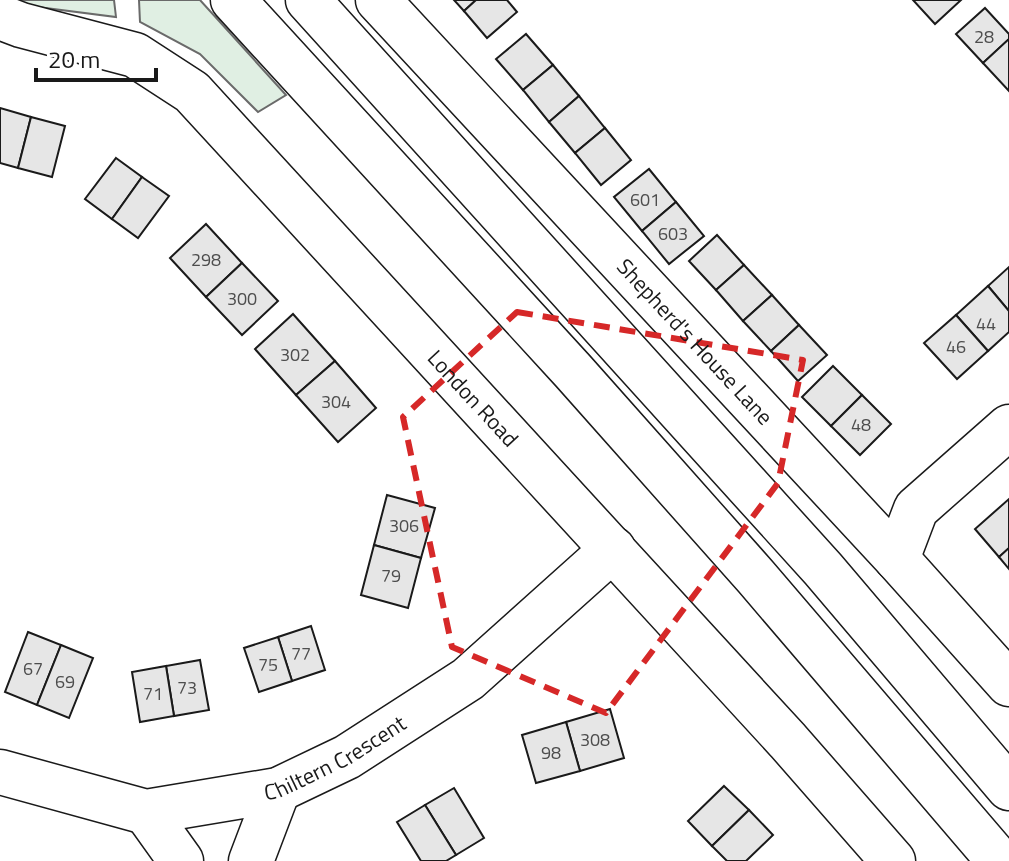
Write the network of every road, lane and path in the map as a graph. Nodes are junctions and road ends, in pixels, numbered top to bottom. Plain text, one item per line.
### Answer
1 (233, 0) edge
2 (308, 0) edge
3 (378, 0) edge
4 (0, 17) edge
5 (1009, 427) edge
6 (613, 549) junction
7 (897, 559) junction
8 (1009, 684) edge
9 (0, 772) edge
10 (1009, 788) edge
11 (278, 790) junction
12 (146, 812) junction
13 (181, 861) edge
14 (251, 861) edge
15 (893, 861) edge
16 (999, 861) edge

1 - 16 street
2 - 10 street
3 - 7 street, Shepherd's House Lane
4 - 6 street, London Road
5 - 7 street
6 - 11 street, Chiltern Crescent
6 - 15 street, London Road
7 - 8 street, Shepherd's House Lane
9 - 12 street, Chiltern Crescent
11 - 12 street, Chiltern Crescent
11 - 14 street
12 - 13 street

